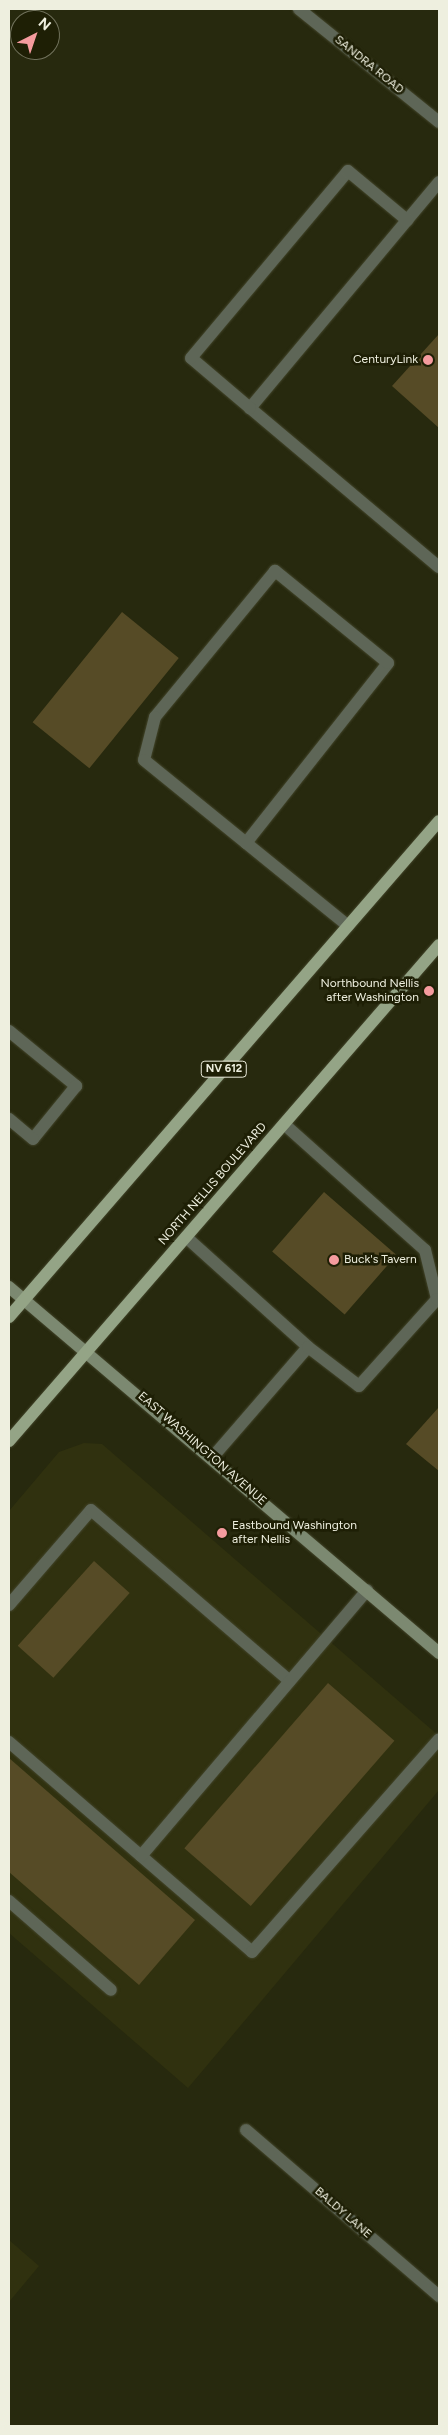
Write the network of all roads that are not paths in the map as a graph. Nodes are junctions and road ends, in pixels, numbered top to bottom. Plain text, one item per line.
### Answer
1 (299, 9) edge
2 (439, 122) edge
3 (439, 182) edge
4 (407, 220) junction
5 (250, 408) junction
6 (439, 567) edge
7 (439, 822) edge
8 (246, 843) junction
9 (348, 926) junction
10 (439, 945) edge
11 (9, 1031) edge
12 (9, 1119) edge
13 (284, 1124) junction
14 (186, 1237) junction
15 (9, 1287) edge
16 (24, 1299) junction
17 (438, 1300) edge
18 (9, 1317) edge
19 (308, 1347) junction
20 (87, 1351) junction
21 (9, 1441) edge
22 (212, 1458) junction
23 (367, 1590) junction
24 (9, 1605) edge
25 (439, 1652) edge
26 (290, 1682) junction
27 (439, 1739) edge
28 (9, 1742) edge
29 (141, 1856) junction
30 (9, 1901) edge
31 (111, 1990) dead end
32 (246, 2130) dead end
33 (439, 2296) edge

1 - 2 street, SANDRA ROAD
3 - 4 street
4 - 5 street
4 - 5 street
5 - 6 street
7 - 9 main road, NV 612
8 - 8 street
8 - 9 street
9 - 16 main road, NV 612
10 - 13 main road, NORTH NELLIS BOULEVARD
11 - 12 street
13 - 14 main road, NORTH NELLIS BOULEVARD
13 - 17 street
14 - 19 street
14 - 20 main road, NORTH NELLIS BOULEVARD
15 - 16 main road, EAST WASHINGTON AVENUE
16 - 18 main road, NV 612
16 - 20 main road, EAST WASHINGTON AVENUE
17 - 19 street
19 - 22 street
20 - 21 main road, NORTH NELLIS BOULEVARD
20 - 22 main road, EAST WASHINGTON AVENUE
22 - 23 main road, EAST WASHINGTON AVENUE
23 - 25 main road, EAST WASHINGTON AVENUE
23 - 26 street
24 - 26 street
26 - 29 street
27 - 29 street
28 - 29 street
30 - 31 street
32 - 33 street, BALDY LANE

